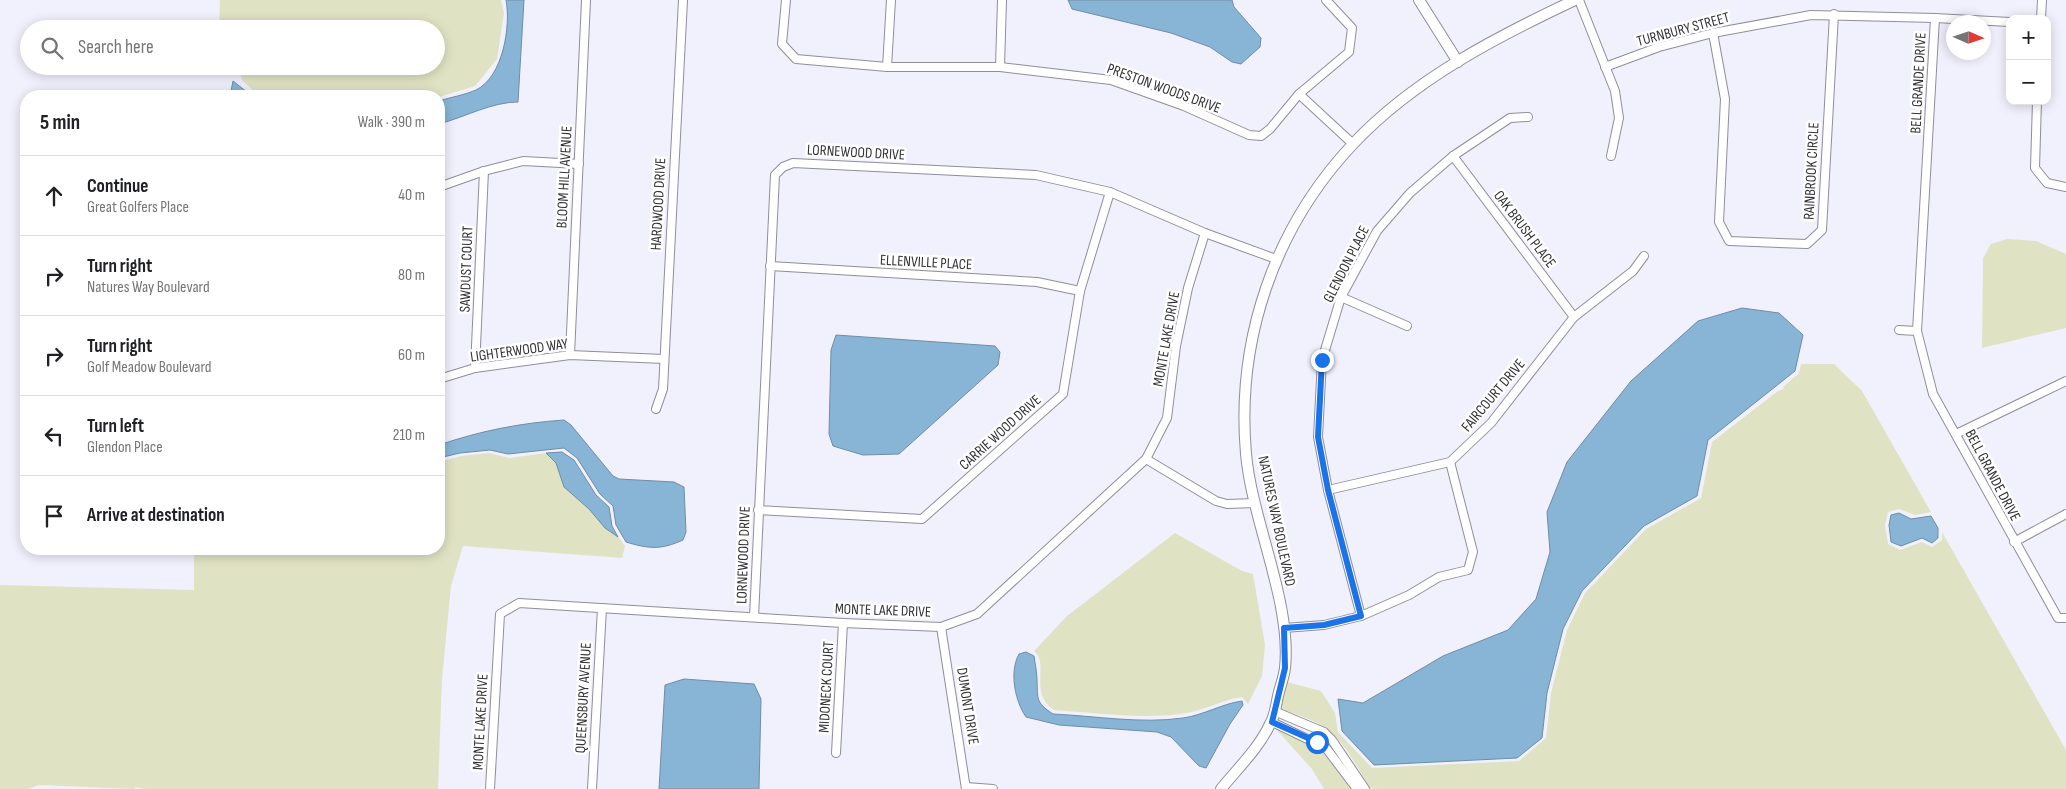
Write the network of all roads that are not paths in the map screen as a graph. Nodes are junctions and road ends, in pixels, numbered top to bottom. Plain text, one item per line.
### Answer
1 (586, 0) edge
2 (683, 0) edge
3 (786, 0) edge
4 (891, 0) edge
5 (1002, 0) edge
6 (1326, 0) edge
7 (1419, 0) edge
8 (1575, 0) edge
9 (1579, 0) edge
10 (2042, 0) edge
11 (1834, 14) junction
12 (2041, 15) edge
13 (1935, 18) junction
14 (2006, 22) edge
15 (1713, 33) junction
16 (1458, 62) junction
17 (887, 67) junction
18 (1000, 67) junction
19 (1605, 67) junction
20 (1300, 94) junction
21 (2037, 105) edge
22 (1528, 117) dead end
23 (1353, 144) junction
24 (1453, 156) junction
25 (1611, 156) dead end
26 (579, 164) junction
27 (484, 171) junction
28 (445, 184) edge
29 (2066, 188) edge
30 (1110, 192) junction
31 (1205, 233) junction
32 (1644, 256) dead end
33 (1276, 259) junction
34 (770, 266) junction
35 (1080, 291) junction
36 (1341, 297) junction
37 (1574, 317) junction
38 (1407, 326) dead end
39 (1899, 330) dead end
40 (1917, 331) junction
41 (570, 354) junction
42 (664, 359) junction
43 (476, 368) junction
44 (445, 377) edge
45 (2066, 381) edge
46 (656, 409) dead end
47 (1956, 434) junction
48 (1146, 459) junction
49 (1450, 462) junction
50 (1328, 490) junction
51 (1255, 503) junction
52 (758, 510) junction
53 (2066, 514) edge
54 (2014, 542) junction
55 (602, 608) junction
56 (1361, 616) junction
57 (754, 617) junction
58 (2066, 618) edge
59 (842, 623) junction
60 (942, 626) junction
61 (1284, 628) junction
62 (1274, 711) junction
63 (1302, 721) junction
64 (1272, 722) junction
65 (1298, 734) junction
66 (836, 754) dead end
67 (966, 788) edge
68 (490, 789) edge
69 (592, 789) edge
70 (993, 789) edge
71 (1220, 789) edge
72 (1357, 789) edge
73 (1366, 789) edge

1 - 26 street, BLOOM HILL AVENUE
2 - 42 street, HARDWOOD DRIVE
3 - 17 street, PRESTON WOODS DRIVE
4 - 17 street
5 - 18 street
6 - 20 street, PRESTON WOODS DRIVE
7 - 16 street
8 - 16 street, NATURES WAY BOULEVARD
9 - 19 street
10 - 12 street
11 - 13 street, TURNBURY STREET
11 - 15 street, TURNBURY STREET
11 - 15 street, RAINBROOK CIRCLE
13 - 14 street, TURNBURY STREET
13 - 40 street, BELL GRANDE DRIVE
15 - 19 street, TURNBURY STREET
16 - 23 street, NATURES WAY BOULEVARD
17 - 18 street, PRESTON WOODS DRIVE
18 - 20 street, PRESTON WOODS DRIVE
19 - 25 street
20 - 23 street
21 - 29 street
22 - 24 street, GLENDON PLACE
23 - 33 street, NATURES WAY BOULEVARD
24 - 36 street, GLENDON PLACE
24 - 37 street, OAK BRUSH PLACE
26 - 27 street
26 - 41 street, BLOOM HILL AVENUE
27 - 28 street
27 - 43 street, SAWDUST COURT
30 - 31 street, LORNEWOOD DRIVE
30 - 34 street, LORNEWOOD DRIVE
30 - 35 street, CARRIE WOOD DRIVE
31 - 33 street, LORNEWOOD DRIVE
31 - 48 street, MONTE LAKE DRIVE
32 - 37 street, FAIRCOURT DRIVE
33 - 51 street, NATURES WAY BOULEVARD
34 - 35 street, ELLENVILLE PLACE
34 - 52 street, LORNEWOOD DRIVE
35 - 52 street, CARRIE WOOD DRIVE
36 - 38 street
36 - 50 street, GLENDON PLACE
37 - 49 street, FAIRCOURT DRIVE
39 - 40 street
40 - 47 street, BELL GRANDE DRIVE
41 - 42 street, LIGHTERWOOD WAY
41 - 43 street, LIGHTERWOOD WAY
42 - 46 street, HARDWOOD DRIVE
43 - 44 street, LIGHTERWOOD WAY
45 - 47 street
47 - 54 street, BELL GRANDE DRIVE
48 - 51 street
48 - 60 street, MONTE LAKE DRIVE
49 - 50 street
49 - 56 street
50 - 56 street, GLENDON PLACE
51 - 61 street, NATURES WAY BOULEVARD
52 - 57 street, LORNEWOOD DRIVE
53 - 54 street
54 - 58 street, BELL GRANDE DRIVE
55 - 57 street, MONTE LAKE DRIVE
55 - 68 street, MONTE LAKE DRIVE
55 - 69 street, QUEENSBURY AVENUE
56 - 61 street
57 - 59 street, MONTE LAKE DRIVE
59 - 60 street, MONTE LAKE DRIVE
59 - 66 street, MIDONECK COURT
60 - 67 street, DUMONT DRIVE
61 - 62 street, NATURES WAY BOULEVARD
62 - 63 street
62 - 64 street, NATURES WAY BOULEVARD
63 - 65 street
63 - 73 street
64 - 65 street
64 - 71 street, NATURES WAY BOULEVARD
65 - 72 street
67 - 70 street

